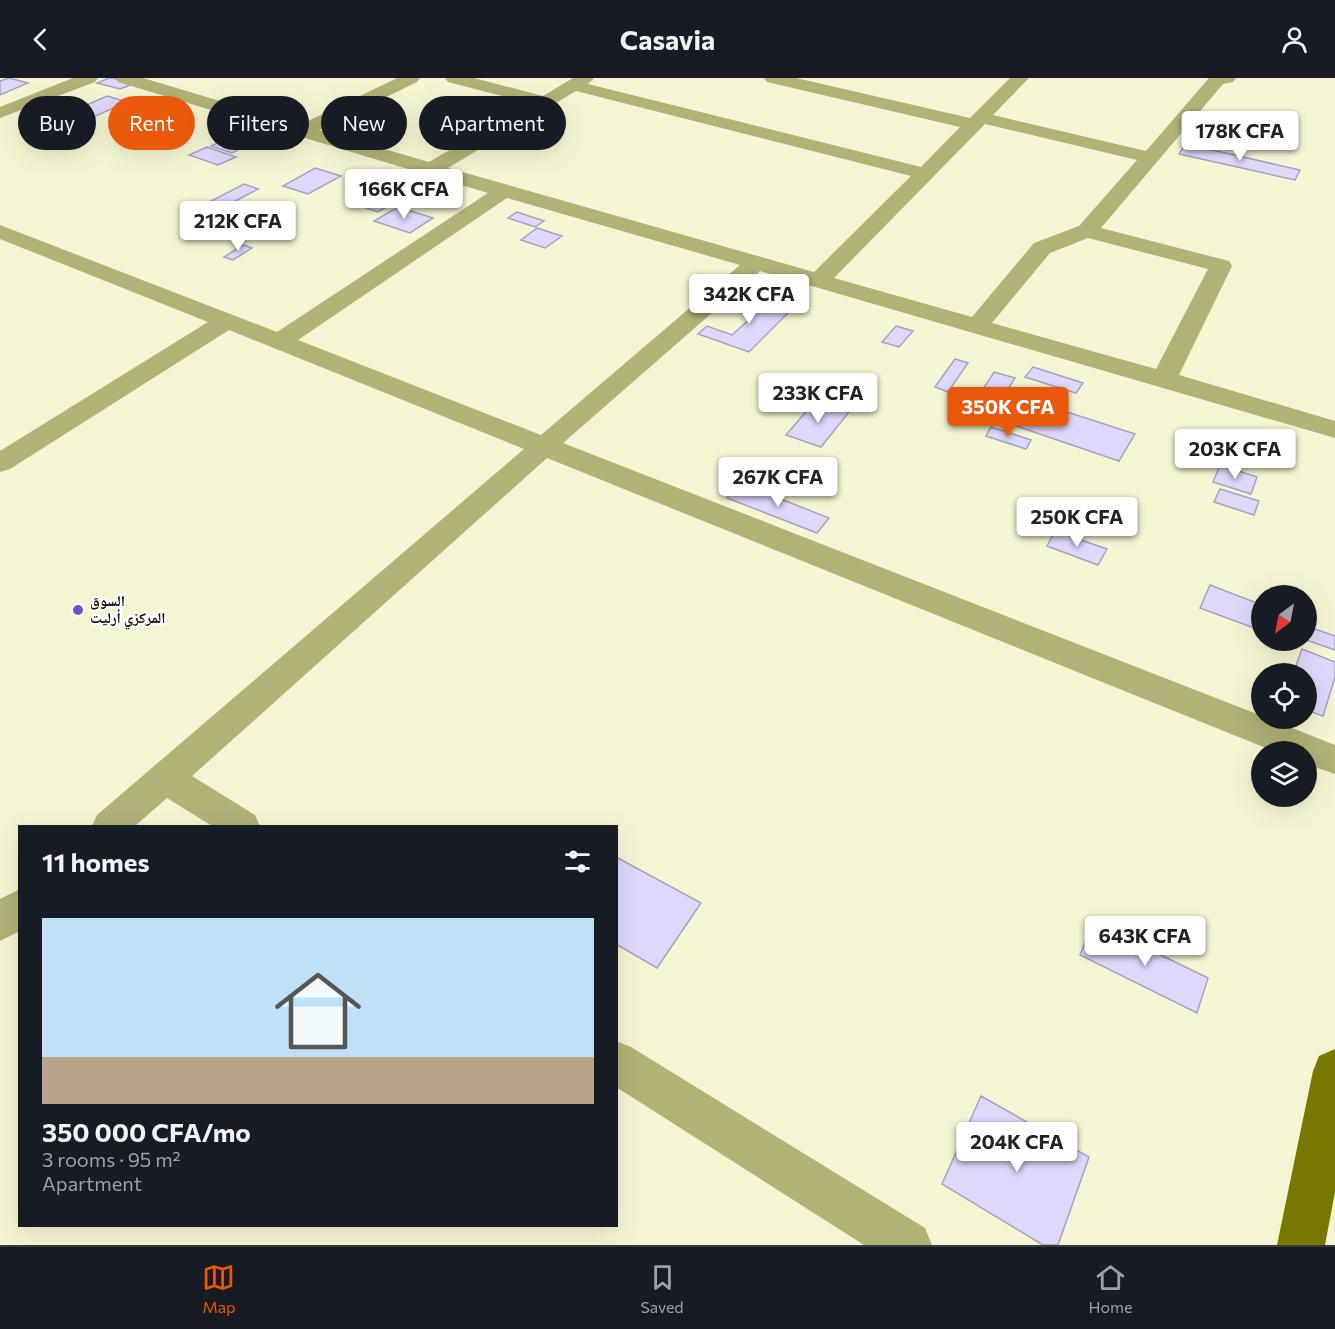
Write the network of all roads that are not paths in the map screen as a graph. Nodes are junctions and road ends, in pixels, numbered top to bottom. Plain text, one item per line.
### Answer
1 (89, 78) edge
2 (124, 78) edge
3 (407, 78) edge
4 (454, 78) edge
5 (773, 78) edge
6 (1020, 78) edge
7 (1227, 78) edge
8 (579, 82) edge
9 (523, 96) edge
10 (556, 96) edge
11 (207, 102) edge
12 (0, 113) edge
13 (978, 121) junction
14 (309, 127) edge
15 (309, 132) edge
16 (464, 150) edge
17 (1152, 158) junction
18 (432, 169) junction
19 (926, 174) junction
20 (504, 191) junction
21 (0, 231) edge
22 (1088, 231) junction
23 (756, 263) junction
24 (818, 281) junction
25 (227, 321) junction
26 (977, 326) junction
27 (280, 342) junction
28 (1164, 378) junction
29 (1335, 430) edge
30 (544, 446) junction
31 (0, 463) edge
32 (1335, 760) edge
33 (165, 778) junction
34 (111, 825) edge
35 (240, 825) edge
36 (18, 908) edge
37 (0, 923) edge
38 (618, 1063) edge
39 (1335, 1071) edge
40 (908, 1245) edge
41 (1301, 1245) edge

1 - 12 street
2 - 11 street
3 - 14 street
4 - 9 street
5 - 13 street
6 - 13 street
7 - 17 street
8 - 10 street
8 - 19 street
13 - 17 street
13 - 19 street
15 - 18 street
16 - 18 street
17 - 22 street
18 - 20 street
19 - 24 street
20 - 23 street
20 - 27 street
21 - 25 street
22 - 26 street
22 - 28 street
23 - 24 street
23 - 30 street
24 - 26 street
25 - 27 street
25 - 31 street
26 - 28 street
27 - 30 street
28 - 29 street
30 - 32 street
30 - 33 street
33 - 34 street
33 - 35 street
36 - 37 street
38 - 40 street
39 - 41 main road

